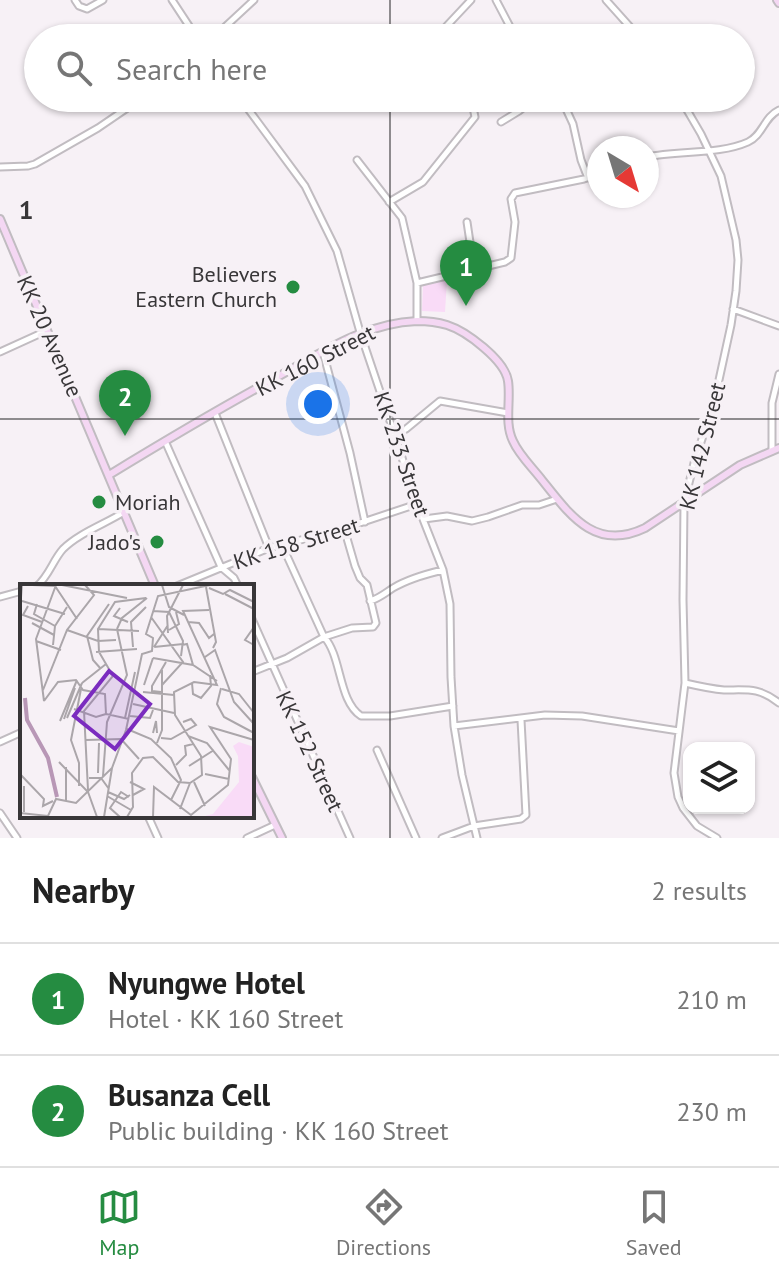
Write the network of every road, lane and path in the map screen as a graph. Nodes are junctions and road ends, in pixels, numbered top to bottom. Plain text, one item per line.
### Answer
1 (75, 0) edge
2 (103, 0) edge
3 (172, 0) edge
4 (254, 0) edge
5 (471, 0) edge
6 (496, 0) edge
7 (606, 0) edge
8 (188, 24) edge
9 (228, 24) edge
10 (448, 24) edge
11 (509, 24) edge
12 (627, 24) edge
13 (779, 110) edge
14 (121, 112) edge
15 (250, 112) edge
16 (474, 112) edge
17 (517, 112) edge
18 (567, 112) edge
19 (688, 112) edge
20 (501, 122) dead end
21 (710, 150) junction
22 (659, 156) edge
23 (357, 160) dead end
24 (0, 167) edge
25 (587, 175) edge
26 (587, 178) edge
27 (389, 202) junction
28 (0, 219) edge
29 (467, 222) dead end
30 (474, 269) junction
31 (417, 283) junction
32 (733, 309) junction
33 (417, 321) junction
34 (779, 326) edge
35 (46, 331) junction
36 (360, 332) junction
37 (0, 352) edge
38 (323, 352) junction
39 (779, 374) edge
40 (215, 413) junction
41 (508, 413) junction
42 (395, 436) junction
43 (165, 441) junction
44 (775, 449) edge
45 (109, 475) junction
46 (557, 499) junction
47 (684, 503) junction
48 (417, 504) junction
49 (124, 512) junction
50 (424, 519) junction
51 (365, 522) junction
52 (344, 528) junction
53 (282, 545) junction
54 (269, 548) junction
55 (221, 567) junction
56 (443, 570) junction
57 (40, 584) edge
58 (154, 584) edge
59 (183, 584) edge
60 (237, 584) edge
61 (20, 592) edge
62 (0, 597) edge
63 (370, 601) junction
64 (254, 624) edge
65 (324, 637) junction
66 (272, 665) junction
67 (254, 671) edge
68 (685, 683) junction
69 (779, 703) edge
70 (453, 706) junction
71 (521, 719) junction
72 (454, 726) junction
73 (679, 731) junction
74 (20, 733) edge
75 (0, 742) edge
76 (377, 750) dead end
77 (254, 781) edge
78 (0, 813) edge
79 (149, 818) edge
80 (275, 825) junction
81 (474, 826) junction
82 (17, 838) edge
83 (158, 838) edge
84 (247, 838) edge
85 (282, 838) edge
86 (350, 838) edge
87 (416, 838) edge
88 (442, 838) edge
89 (477, 838) edge
90 (717, 838) edge

1 - 2 street
3 - 8 street
4 - 9 street
5 - 10 street
6 - 11 street
7 - 12 street
13 - 21 street
14 - 24 street
15 - 36 street, KK 233 Street
16 - 27 street
17 - 20 street
18 - 25 street
19 - 21 street, KK 142 Street
21 - 22 street
21 - 32 street, KK 142 Street
23 - 27 street
26 - 30 street
27 - 31 street
28 - 35 main road, KK 20 Avenue
29 - 30 street
30 - 31 street
31 - 33 street
32 - 34 street
32 - 47 street, KK 142 Street
33 - 36 main road, KK 160 Street
33 - 41 main road, KK 160 Street
35 - 37 street
35 - 45 main road, KK 20 Avenue
36 - 38 main road, KK 160 Street
36 - 42 street, KK 233 Street
38 - 40 main road, KK 160 Street
38 - 51 street
39 - 44 street
40 - 43 main road, KK 160 Street
40 - 54 street
41 - 42 street
41 - 46 main road, KK 160 Street
42 - 48 street, KK 233 Street
43 - 45 main road, KK 160 Street
43 - 55 street
44 - 47 main road, KK 160 Street
45 - 49 main road, KK 20 Avenue
46 - 47 main road, KK 160 Street
46 - 50 street
47 - 68 street, KK 142 Street
48 - 50 street, KK 233 Street
48 - 51 street, KK 158 Street
49 - 57 street
49 - 58 main road, KK 20 Avenue
50 - 56 street, KK 233 Street
51 - 52 street, KK 158 Street
52 - 53 street, KK 158 Street
52 - 63 street
53 - 54 street, KK 158 Street
53 - 65 street
54 - 55 street, KK 158 Street
55 - 59 street, KK 158 Street
55 - 60 street
56 - 63 street
56 - 70 street, KK 233 Street
61 - 62 street
63 - 65 street
64 - 66 street, KK 152 Street
65 - 66 street
65 - 70 street
66 - 67 street
66 - 86 street, KK 152 Street
68 - 69 street
68 - 73 street, KK 142 Street
70 - 72 street, KK 233 Street
71 - 72 street
71 - 73 street
71 - 81 street
72 - 81 street, KK 233 Street
73 - 90 street, KK 142 Street
74 - 75 street
76 - 87 street
77 - 80 main road
78 - 82 street
79 - 83 street
80 - 84 street
80 - 85 main road
81 - 88 street
81 - 89 street, KK 233 Street

